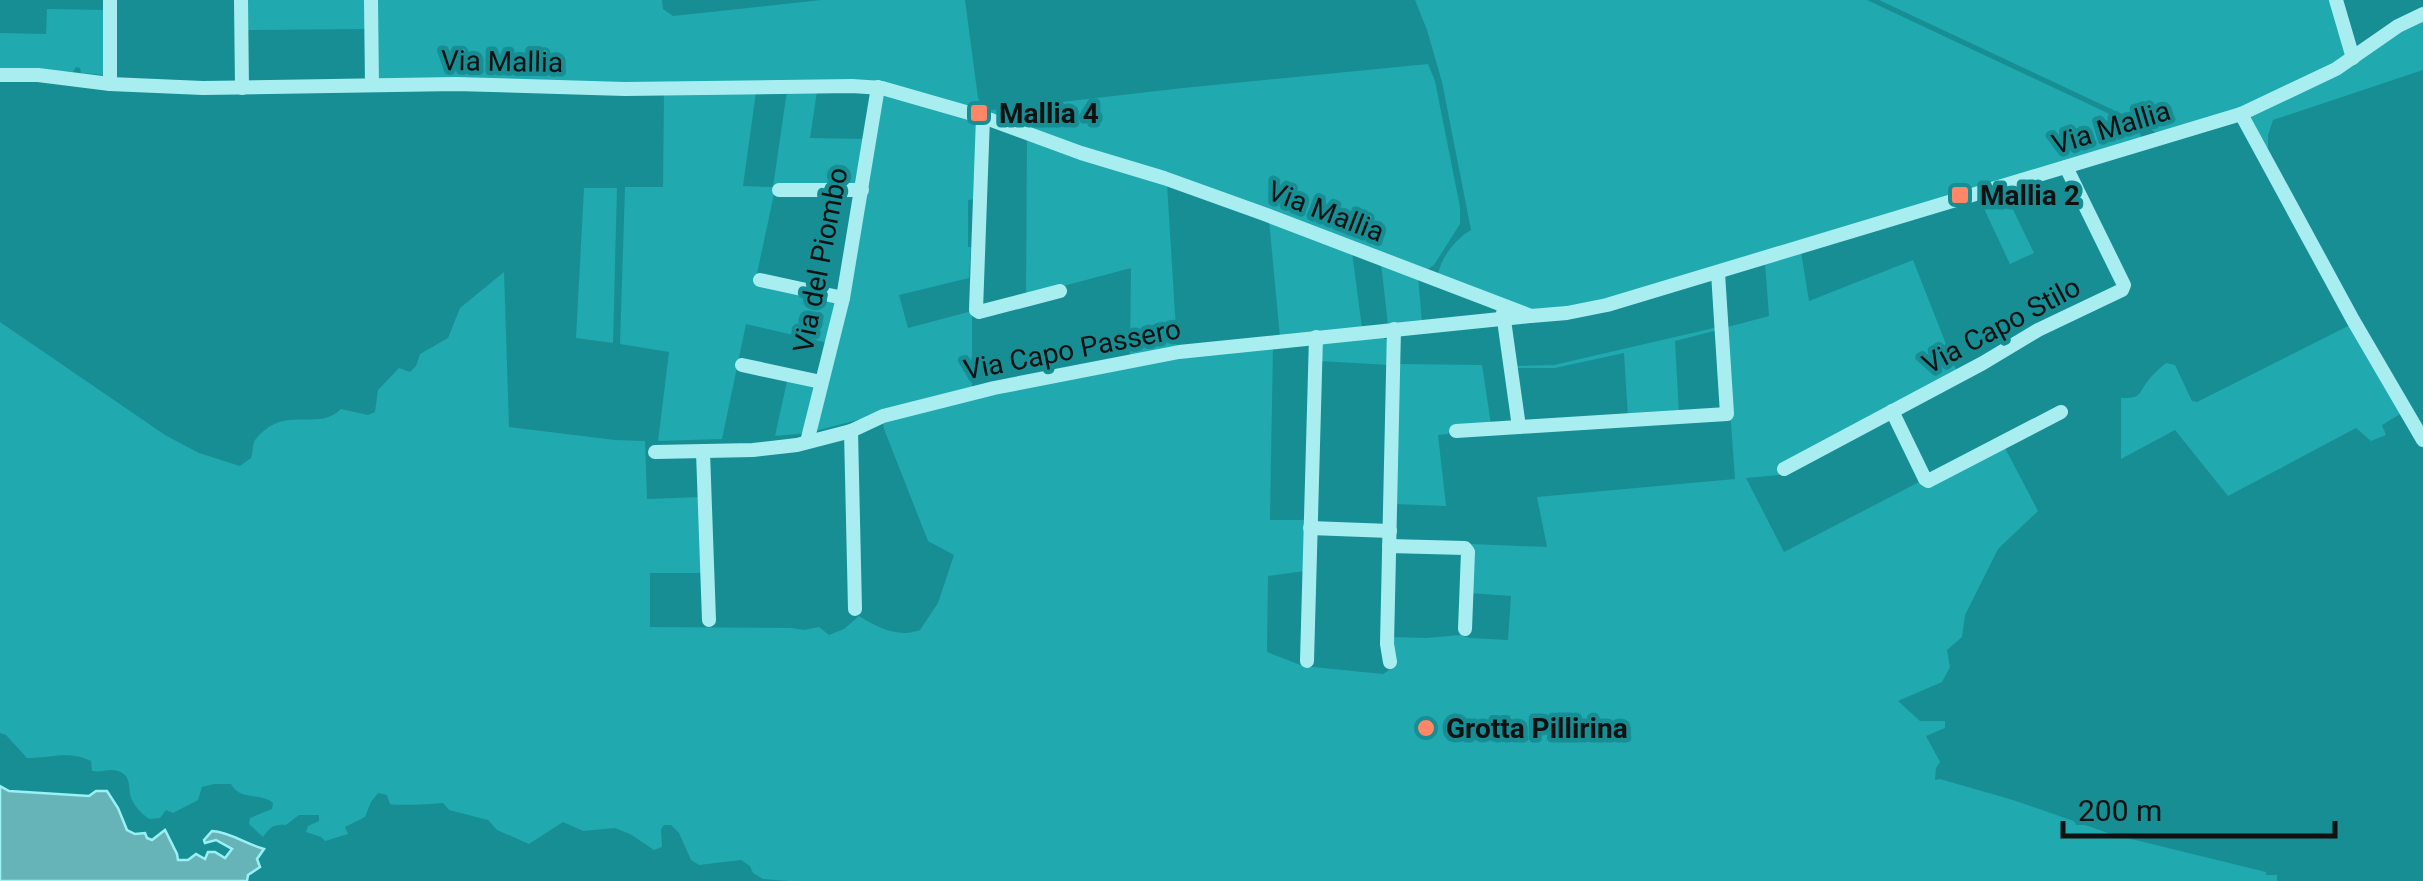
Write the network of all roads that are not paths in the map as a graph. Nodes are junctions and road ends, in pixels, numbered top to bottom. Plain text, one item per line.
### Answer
1 (110, 0) edge
2 (241, 0) edge
3 (371, 0) edge
4 (2336, 0) edge
5 (2423, 14) edge
6 (2352, 58) junction
7 (0, 75) edge
8 (110, 84) junction
9 (372, 85) junction
10 (878, 87) junction
11 (242, 88) junction
12 (2241, 114) junction
13 (983, 117) junction
14 (2066, 167) junction
15 (779, 190) dead end
16 (862, 190) junction
17 (1718, 273) junction
18 (760, 280) dead end
19 (1060, 291) dead end
20 (843, 298) junction
21 (1503, 313) junction
22 (1394, 329) junction
23 (1316, 337) junction
24 (742, 365) dead end
25 (821, 382) junction
26 (1892, 412) junction
27 (2061, 412) dead end
28 (1519, 427) junction
29 (852, 431) junction
30 (1456, 431) dead end
31 (2423, 440) edge
32 (807, 442) junction
33 (655, 452) dead end
34 (703, 452) junction
35 (1784, 470) dead end
36 (1310, 528) junction
37 (1390, 538) junction
38 (855, 609) dead end
39 (708, 620) dead end
40 (1465, 629) dead end
41 (1306, 661) dead end
42 (1390, 662) dead end

1 - 8 street
2 - 11 street
3 - 9 street
4 - 6 street
5 - 6 street, Via Mallia
6 - 12 street, Via Mallia
7 - 8 street, Via Mallia
8 - 11 street, Via Mallia
9 - 10 street, Via Mallia
9 - 11 street, Via Mallia
10 - 13 street, Via Mallia
10 - 16 street, Via del Piombo
12 - 14 street, Via Mallia
12 - 31 street
13 - 19 street
13 - 21 street, Via Mallia
14 - 17 street, Via Mallia
14 - 26 street, Via Capo Stilo
15 - 16 street
16 - 20 street, Via del Piombo
17 - 21 street, Via Mallia
17 - 28 street
18 - 20 street
20 - 25 street, Via del Piombo
21 - 22 street, Via Capo Passero
21 - 28 street
22 - 23 street, Via Capo Passero
22 - 37 street
23 - 29 street, Via Capo Passero
23 - 36 street
24 - 25 street
25 - 32 street, Via del Piombo
26 - 27 street
26 - 35 street, Via Capo Stilo
28 - 30 street
29 - 32 street, Via Capo Passero
29 - 38 street
32 - 34 street, Via Capo Passero
33 - 34 street, Via Capo Passero
34 - 39 street
36 - 37 street
36 - 41 street
37 - 40 street
37 - 42 street

